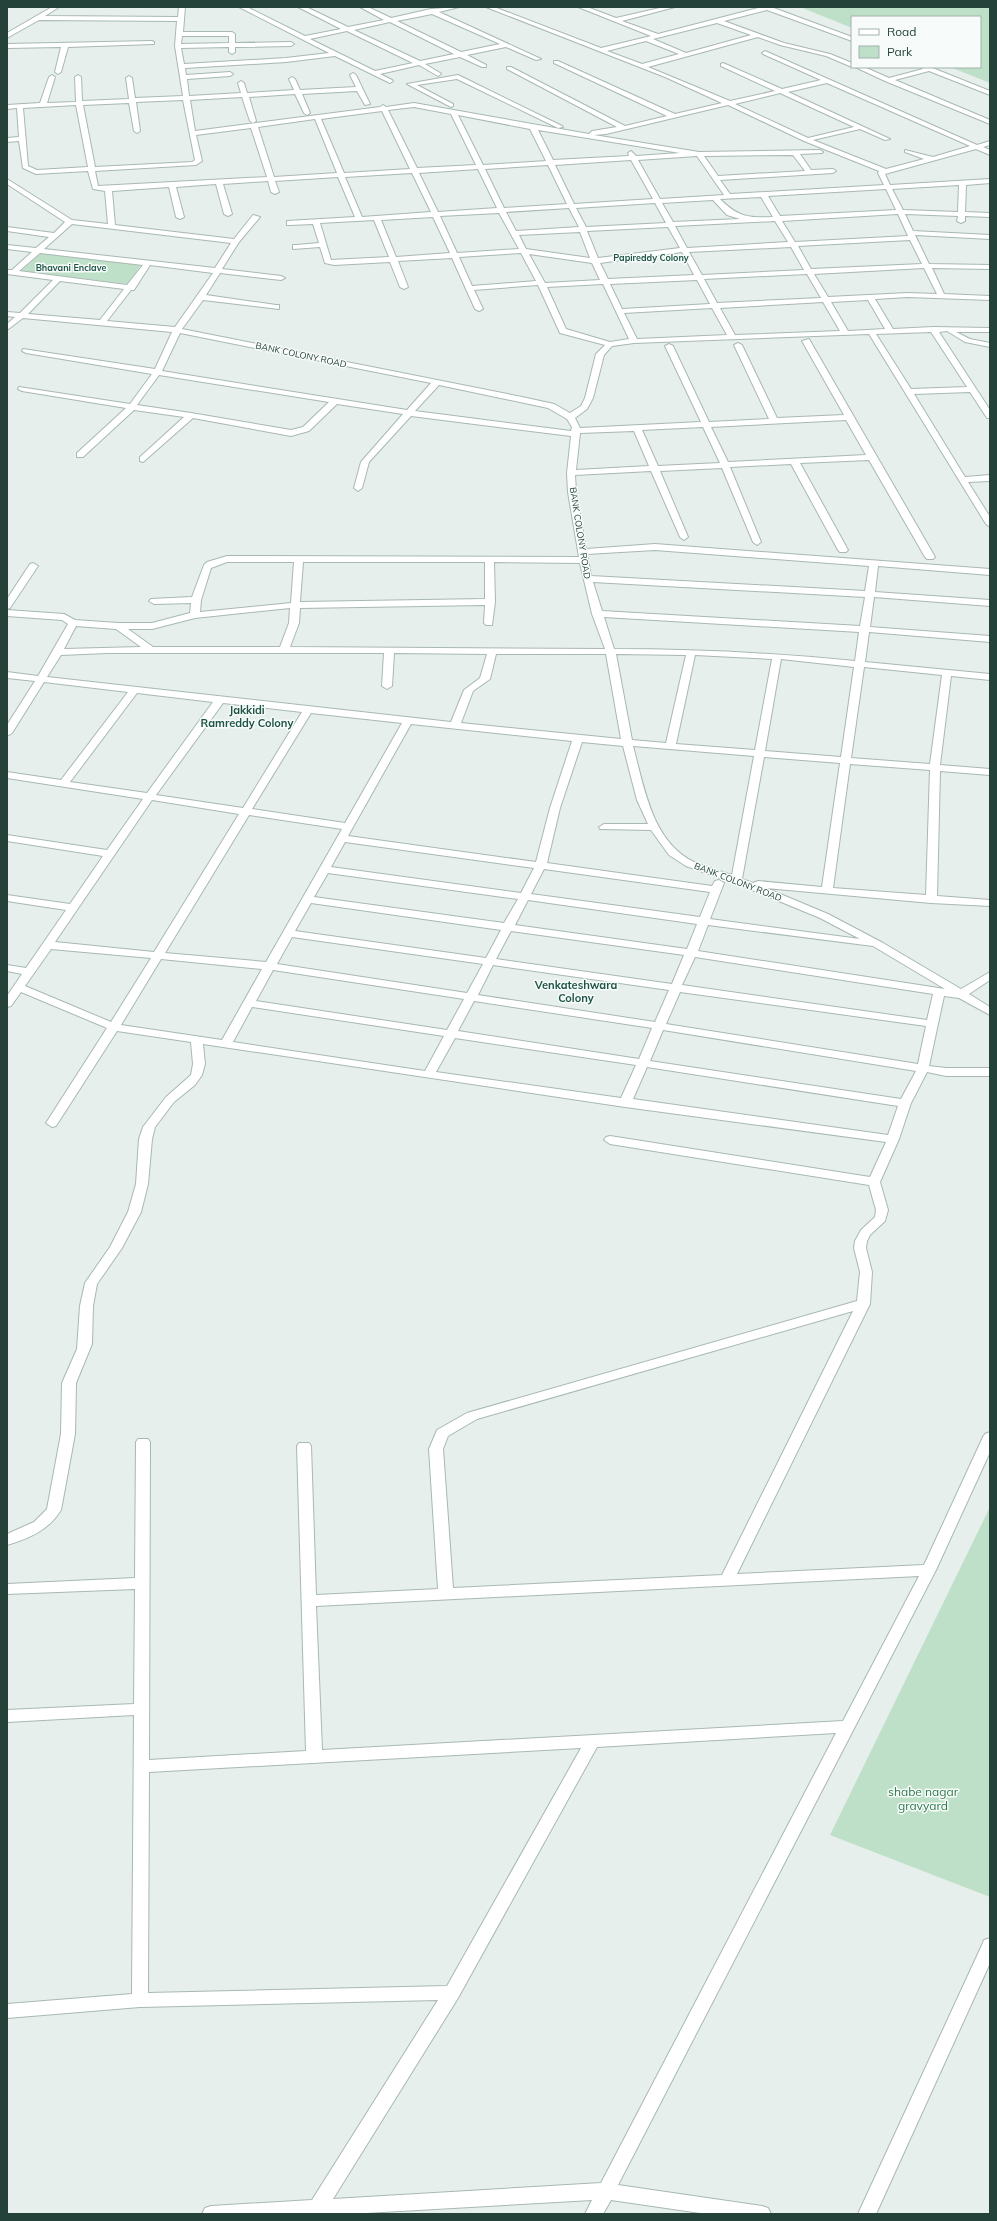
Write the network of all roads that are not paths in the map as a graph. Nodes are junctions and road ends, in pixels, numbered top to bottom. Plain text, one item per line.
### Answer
1 (56, 7) edge
2 (182, 7) edge
3 (242, 7) edge
4 (301, 7) edge
5 (363, 7) edge
6 (423, 7) edge
7 (456, 7) edge
8 (489, 7) edge
9 (581, 7) edge
10 (672, 7) edge
11 (767, 8) edge
12 (432, 11) junction
13 (40, 18) junction
14 (182, 18) junction
15 (390, 20) junction
16 (617, 20) junction
17 (718, 21) junction
18 (346, 29) junction
19 (179, 34) junction
20 (759, 35) junction
21 (7, 36) edge
22 (657, 36) junction
23 (304, 38) junction
24 (647, 39) junction
25 (851, 39) edge
26 (152, 43) dead end
27 (291, 44) dead end
28 (65, 45) junction
29 (505, 45) junction
30 (7, 46) edge
31 (178, 46) junction
32 (233, 46) junction
33 (602, 50) junction
34 (765, 53) dead end
35 (336, 54) junction
36 (462, 54) junction
37 (686, 55) junction
38 (232, 56) dead end
39 (538, 59) dead end
40 (556, 62) dead end
41 (421, 64) junction
42 (723, 65) dead end
43 (851, 65) edge
44 (181, 66) junction
45 (484, 66) dead end
46 (643, 66) junction
47 (509, 68) dead end
48 (860, 68) edge
49 (927, 68) edge
50 (58, 72) dead end
51 (374, 73) junction
52 (230, 74) dead end
53 (438, 74) dead end
54 (352, 75) dead end
55 (52, 77) dead end
56 (78, 77) dead end
57 (183, 77) junction
58 (130, 78) dead end
59 (292, 79) dead end
60 (887, 80) junction
61 (390, 81) dead end
62 (826, 81) junction
63 (241, 83) dead end
64 (360, 89) junction
65 (781, 91) junction
66 (298, 93) junction
67 (990, 93) edge
68 (245, 96) junction
69 (186, 99) junction
70 (133, 101) junction
71 (79, 103) junction
72 (729, 103) junction
73 (367, 104) dead end
74 (43, 105) junction
75 (20, 106) junction
76 (7, 107) edge
77 (384, 108) junction
78 (452, 108) junction
79 (307, 113) dead end
80 (317, 116) junction
81 (674, 116) junction
82 (990, 122) edge
83 (254, 123) junction
84 (533, 127) junction
85 (861, 127) junction
86 (624, 128) junction
87 (137, 131) dead end
88 (192, 133) junction
89 (23, 139) junction
90 (887, 139) dead end
91 (7, 140) edge
92 (806, 140) junction
93 (625, 143) junction
94 (990, 143) edge
95 (975, 147) junction
96 (907, 151) dead end
97 (795, 152) junction
98 (820, 152) dead end
99 (990, 153) edge
100 (699, 154) junction
101 (935, 158) junction
102 (635, 159) junction
103 (551, 163) junction
104 (482, 167) junction
105 (92, 169) junction
106 (414, 171) junction
107 (833, 171) dead end
108 (884, 171) junction
109 (809, 172) junction
110 (340, 174) junction
111 (270, 178) junction
112 (715, 178) junction
113 (7, 180) edge
114 (990, 181) edge
115 (219, 182) junction
116 (963, 182) junction
117 (172, 185) junction
118 (887, 187) junction
119 (108, 189) junction
120 (275, 192) dead end
121 (763, 194) junction
122 (728, 196) junction
123 (714, 197) junction
124 (657, 200) junction
125 (571, 204) junction
126 (500, 208) junction
127 (900, 212) junction
128 (435, 213) junction
129 (228, 214) dead end
130 (962, 214) junction
131 (990, 215) edge
132 (256, 217) dead end
133 (377, 218) junction
134 (359, 219) junction
135 (778, 219) junction
136 (750, 220) junction
137 (70, 222) junction
138 (316, 222) junction
139 (961, 222) dead end
140 (290, 223) dead end
141 (671, 224) junction
142 (112, 227) junction
143 (7, 229) edge
144 (583, 229) junction
145 (514, 233) junction
146 (174, 234) junction
147 (55, 235) junction
148 (912, 236) junction
149 (990, 237) edge
150 (236, 241) junction
151 (323, 245) junction
152 (794, 245) junction
153 (296, 246) dead end
154 (7, 247) edge
155 (39, 250) junction
156 (684, 250) junction
157 (524, 251) junction
158 (455, 257) junction
159 (393, 260) junction
160 (595, 261) junction
161 (149, 262) junction
162 (928, 266) junction
163 (990, 267) edge
164 (217, 270) junction
165 (809, 272) junction
166 (10, 273) edge
167 (699, 277) junction
168 (281, 278) dead end
169 (58, 279) junction
170 (606, 282) junction
171 (542, 284) junction
172 (131, 288) junction
173 (404, 288) dead end
174 (469, 288) junction
175 (941, 295) junction
176 (201, 297) junction
177 (870, 297) junction
178 (990, 298) edge
179 (825, 299) junction
180 (715, 306) junction
181 (276, 307) dead end
182 (479, 309) dead end
183 (621, 311) junction
184 (7, 314) edge
185 (22, 315) junction
186 (102, 323) junction
187 (7, 328) edge
188 (933, 329) junction
189 (950, 329) junction
190 (177, 330) junction
191 (990, 330) edge
192 (890, 331) junction
193 (871, 332) junction
194 (846, 334) junction
195 (732, 337) junction
196 (806, 340) dead end
197 (634, 341) junction
198 (610, 344) junction
199 (738, 345) dead end
200 (990, 345) edge
201 (669, 346) dead end
202 (26, 351) dead end
203 (158, 371) junction
204 (436, 382) junction
205 (22, 389) dead end
206 (972, 389) junction
207 (909, 392) junction
208 (336, 400) junction
209 (132, 407) junction
210 (410, 413) junction
211 (191, 415) junction
212 (990, 416) edge
213 (570, 417) junction
214 (848, 417) junction
215 (774, 420) junction
216 (706, 424) junction
217 (637, 428) junction
218 (576, 433) junction
219 (80, 455) dead end
220 (872, 457) junction
221 (143, 459) dead end
222 (794, 461) junction
223 (725, 466) junction
224 (654, 470) junction
225 (571, 473) junction
226 (990, 478) edge
227 (963, 480) junction
228 (358, 488) dead end
229 (990, 524) edge
230 (684, 537) dead end
231 (757, 542) dead end
232 (843, 550) dead end
233 (583, 556) junction
234 (930, 557) dead end
235 (299, 559) junction
236 (490, 559) junction
237 (874, 563) junction
238 (33, 566) dead end
239 (990, 572) edge
240 (587, 579) junction
241 (869, 594) junction
242 (196, 600) junction
243 (154, 601) dead end
244 (490, 602) junction
245 (990, 603) edge
246 (295, 605) junction
247 (7, 606) edge
248 (7, 613) edge
249 (597, 614) junction
250 (195, 615) junction
251 (73, 623) junction
252 (489, 623) dead end
253 (118, 626) junction
254 (864, 629) junction
255 (990, 639) edge
256 (151, 650) junction
257 (284, 650) junction
258 (389, 650) junction
259 (492, 651) junction
260 (58, 652) junction
261 (691, 652) junction
262 (611, 653) junction
263 (777, 656) junction
264 (859, 664) junction
265 (947, 673) junction
266 (7, 675) edge
267 (990, 677) edge
268 (41, 679) junction
269 (387, 686) dead end
270 (134, 690) junction
271 (220, 698) junction
272 (308, 710) junction
273 (408, 722) junction
274 (10, 724) edge
275 (455, 726) junction
276 (7, 733) edge
277 (578, 738) junction
278 (627, 743) junction
279 (670, 747) junction
280 (758, 754) junction
281 (845, 761) junction
282 (934, 768) junction
283 (990, 772) edge
284 (7, 775) edge
285 (64, 783) junction
286 (150, 796) junction
287 (245, 811) junction
288 (604, 827) dead end
289 (655, 827) junction
290 (348, 828) junction
291 (7, 838) edge
292 (342, 838) junction
293 (111, 854) junction
294 (541, 865) junction
295 (325, 869) junction
296 (722, 876) junction
297 (740, 881) junction
298 (717, 890) junction
299 (827, 892) junction
300 (524, 896) junction
301 (7, 898) edge
302 (308, 899) junction
303 (931, 900) junction
304 (990, 903) edge
305 (73, 908) junction
306 (703, 922) junction
307 (507, 928) junction
308 (288, 933) junction
309 (48, 945) junction
310 (879, 945) junction
311 (691, 953) junction
312 (158, 955) junction
313 (489, 962) junction
314 (270, 966) junction
315 (7, 968) edge
316 (29, 972) junction
317 (990, 975) edge
318 (19, 987) junction
319 (674, 989) junction
320 (939, 992) junction
321 (960, 995) junction
322 (471, 997) junction
323 (249, 1003) junction
324 (7, 1004) edge
325 (990, 1012) edge
326 (933, 1024) junction
327 (114, 1026) junction
328 (659, 1026) junction
329 (451, 1034) junction
330 (197, 1040) junction
331 (225, 1045) junction
332 (643, 1063) junction
333 (923, 1068) junction
334 (990, 1072) edge
335 (429, 1075) junction
336 (625, 1103) junction
337 (905, 1103) junction
338 (52, 1123) dead end
339 (893, 1139) junction
340 (610, 1140) dead end
341 (874, 1182) junction
342 (863, 1304) junction
343 (990, 1437) edge
344 (143, 1442) dead end
345 (304, 1446) dead end
346 (7, 1540) edge
347 (929, 1570) junction
348 (726, 1580) junction
349 (143, 1583) junction
350 (7, 1589) edge
351 (446, 1595) junction
352 (309, 1601) junction
353 (141, 1709) junction
354 (7, 1716) edge
355 (848, 1727) junction
356 (592, 1741) junction
357 (314, 1756) junction
358 (141, 1766) junction
359 (990, 1945) edge
360 (452, 1993) junction
361 (140, 2000) junction
362 (7, 2011) edge
363 (605, 2192) junction
364 (318, 2208) junction
365 (210, 2214) edge
366 (594, 2214) edge
367 (762, 2214) edge
368 (867, 2214) edge

1 - 13 street
2 - 14 street
3 - 23 street
4 - 18 street
5 - 15 street
6 - 12 street
7 - 12 street
8 - 33 street
9 - 16 street
10 - 16 street
11 - 17 street
11 - 25 street
12 - 15 street
12 - 29 street
13 - 14 street
13 - 21 street
14 - 19 street
15 - 18 street
15 - 36 street
16 - 22 street
17 - 20 street
17 - 22 street
18 - 23 street
18 - 41 street
19 - 31 street
19 - 32 street
20 - 37 street
20 - 43 street
22 - 24 street
23 - 35 street
24 - 33 street
24 - 37 street
26 - 28 street
27 - 32 street
28 - 30 street
28 - 50 street
29 - 36 street
29 - 39 street
31 - 32 street
31 - 44 street
32 - 38 street
33 - 46 street
34 - 62 street
35 - 44 street
35 - 51 street
36 - 41 street
36 - 45 street
37 - 46 street
40 - 81 street
41 - 51 street
41 - 53 street
42 - 65 street
44 - 57 street
46 - 72 street
47 - 86 street
48 - 60 street
49 - 60 street
49 - 67 street
51 - 61 street
52 - 57 street
54 - 64 street
55 - 74 street
56 - 71 street
57 - 69 street
58 - 70 street
59 - 66 street
60 - 82 street
62 - 65 street
62 - 95 street
63 - 68 street
64 - 66 street
64 - 73 street
65 - 72 street
65 - 85 street
66 - 68 street
66 - 79 street
68 - 69 street
68 - 83 street
69 - 70 street
69 - 88 street
70 - 71 street
70 - 87 street
71 - 74 street
71 - 105 street
72 - 81 street
72 - 92 street
74 - 75 street
75 - 76 street
75 - 89 street
77 - 78 street
77 - 80 street
77 - 106 street
78 - 84 street
78 - 86 street
78 - 104 street
80 - 83 street
80 - 110 street
81 - 86 street
83 - 88 street
83 - 111 street
84 - 93 street
84 - 103 street
85 - 90 street
85 - 92 street
88 - 105 street
89 - 91 street
89 - 105 street
92 - 108 street
93 - 100 street
93 - 102 street
94 - 95 street
95 - 99 street
95 - 101 street
96 - 101 street
97 - 98 street
97 - 100 street
97 - 109 street
100 - 102 street
100 - 112 street
101 - 108 street
102 - 103 street
102 - 124 street
103 - 104 street
103 - 125 street
104 - 106 street
104 - 126 street
105 - 119 street
106 - 110 street
106 - 128 street
107 - 109 street
108 - 118 street
109 - 112 street
110 - 111 street
110 - 134 street
111 - 115 street
111 - 120 street
112 - 122 street
113 - 137 street
114 - 116 street
115 - 117 street
115 - 129 street
116 - 118 street
116 - 130 street
117 - 119 street
117 - 146 street
118 - 121 street
118 - 127 street
119 - 142 street
121 - 122 street
121 - 135 street
122 - 123 street
123 - 124 street
123 - 136 street
124 - 125 street
124 - 141 street
125 - 126 street
125 - 144 street
126 - 128 street
126 - 145 street
127 - 130 street
127 - 135 street
127 - 148 street
128 - 133 street
128 - 158 street
130 - 131 street
130 - 139 street
132 - 150 street
133 - 134 street
133 - 159 street
134 - 138 street
135 - 136 street
135 - 152 street
136 - 141 street
137 - 142 street
137 - 147 street
138 - 140 street
138 - 151 street
141 - 144 street
141 - 156 street
142 - 146 street
143 - 147 street
144 - 145 street
144 - 160 street
145 - 157 street
146 - 150 street
147 - 155 street
148 - 149 street
148 - 152 street
148 - 162 street
150 - 164 street
151 - 153 street
151 - 159 street
152 - 156 street
152 - 165 street
154 - 155 street
155 - 161 street
155 - 166 street
156 - 160 street
156 - 167 street
157 - 158 street
157 - 160 street
157 - 171 street
158 - 159 street
158 - 174 street
159 - 173 street
160 - 170 street
161 - 164 street
161 - 172 street
162 - 163 street
162 - 165 street
162 - 175 street
164 - 168 street
164 - 176 street
165 - 167 street
165 - 179 street
166 - 169 street
167 - 170 street
167 - 180 street
169 - 172 street
169 - 185 street
170 - 171 street
170 - 183 street
171 - 174 street
171 - 198 street
172 - 186 street
174 - 182 street
175 - 177 street
175 - 178 street
176 - 181 street
176 - 190 street
177 - 179 street
177 - 192 street
179 - 180 street
179 - 194 street
180 - 183 street
180 - 195 street
183 - 197 street
184 - 185 street, BANK COLONY ROAD
185 - 186 street, BANK COLONY ROAD
185 - 187 street
186 - 190 street, BANK COLONY ROAD
188 - 189 street
188 - 192 street
188 - 206 street
189 - 191 street
189 - 200 street
190 - 203 street
190 - 204 street, BANK COLONY ROAD
192 - 193 street
193 - 194 street
193 - 207 street
194 - 195 street
195 - 197 street
196 - 214 street
197 - 198 street
198 - 213 street
199 - 215 street
201 - 216 street
202 - 203 street
203 - 208 street
203 - 209 street
204 - 210 street
204 - 213 street, BANK COLONY ROAD
205 - 209 street
206 - 207 street
206 - 212 street
207 - 227 street
208 - 210 street
208 - 211 street
209 - 211 street
209 - 219 street
210 - 218 street
210 - 228 street
211 - 221 street
213 - 218 street
214 - 215 street
214 - 220 street
215 - 216 street
216 - 217 street
216 - 223 street
217 - 218 street
217 - 224 street
218 - 225 street, BANK COLONY ROAD
220 - 222 street
220 - 234 street
222 - 223 street
222 - 232 street
223 - 224 street
223 - 231 street
224 - 225 street
224 - 230 street
225 - 233 street, BANK COLONY ROAD
226 - 227 street
227 - 229 street
233 - 236 street
233 - 237 street
233 - 240 street, BANK COLONY ROAD
235 - 236 street
235 - 242 street
235 - 246 street
236 - 244 street
237 - 239 street
237 - 241 street
238 - 247 street
240 - 241 street
240 - 249 street, BANK COLONY ROAD
241 - 245 street
241 - 254 street
242 - 243 street
242 - 250 street
244 - 246 street
244 - 252 street
246 - 250 street
246 - 257 street
248 - 251 street
249 - 254 street
249 - 262 street, BANK COLONY ROAD
250 - 253 street
251 - 253 street
251 - 260 street
253 - 256 street
254 - 255 street
254 - 264 street
256 - 257 street
256 - 260 street
257 - 258 street
258 - 259 street
258 - 269 street
259 - 262 street
259 - 275 street
260 - 268 street
261 - 262 street
261 - 263 street
261 - 279 street
262 - 278 street, BANK COLONY ROAD
263 - 264 street
263 - 280 street
264 - 265 street
264 - 281 street
265 - 267 street
265 - 282 street
266 - 268 street
268 - 270 street
268 - 274 street
270 - 271 street
270 - 285 street
271 - 272 street
271 - 286 street
272 - 273 street
272 - 287 street
273 - 275 street
273 - 290 street
274 - 276 street
275 - 277 street
277 - 278 street
277 - 294 street
278 - 279 street
278 - 289 street, BANK COLONY ROAD
279 - 280 street
280 - 281 street
280 - 297 street
281 - 282 street
281 - 299 street
282 - 283 street
282 - 303 street
284 - 285 street
285 - 286 street
286 - 287 street
286 - 293 street
287 - 290 street
287 - 312 street
288 - 289 street
289 - 296 street, BANK COLONY ROAD
290 - 292 street
291 - 293 street
292 - 294 street
292 - 295 street
293 - 305 street
294 - 298 street
294 - 300 street
295 - 300 street
295 - 302 street
296 - 297 street, BANK COLONY ROAD
296 - 298 street
297 - 299 street
297 - 310 street, BANK COLONY ROAD
298 - 306 street
299 - 303 street
300 - 306 street
300 - 307 street
301 - 305 street
302 - 307 street
302 - 308 street
303 - 304 street
305 - 309 street
306 - 310 street
306 - 311 street
307 - 311 street
307 - 313 street
308 - 313 street
308 - 314 street
309 - 312 street
309 - 316 street
310 - 321 street, BANK COLONY ROAD
311 - 319 street
311 - 320 street
312 - 314 street
312 - 327 street
313 - 319 street
313 - 322 street
314 - 322 street
314 - 323 street
315 - 316 street
316 - 318 street
317 - 321 street
318 - 324 street
318 - 327 street
319 - 326 street
319 - 328 street
320 - 321 street
320 - 326 street
321 - 325 street, BANK COLONY ROAD
322 - 328 street
322 - 329 street
323 - 329 street
323 - 331 street
326 - 333 street
327 - 330 street
327 - 338 street
328 - 332 street
328 - 333 street
329 - 332 street
329 - 335 street
330 - 331 street
330 - 346 street
331 - 335 street
332 - 336 street
332 - 337 street
333 - 334 street
333 - 337 street
335 - 336 street
336 - 339 street
337 - 339 street
339 - 341 street
340 - 341 street
341 - 342 street
342 - 348 street
342 - 351 street
343 - 347 street
344 - 349 street
345 - 352 street
347 - 348 street
347 - 355 street
348 - 351 street
349 - 350 street
349 - 353 street
351 - 352 street
352 - 357 street
353 - 354 street
353 - 358 street
355 - 356 street
355 - 363 street
356 - 357 street
356 - 360 street
357 - 358 street
358 - 361 street
359 - 368 street
360 - 361 street
360 - 364 street
361 - 362 street
363 - 364 street
363 - 366 street
363 - 367 street
364 - 365 street

